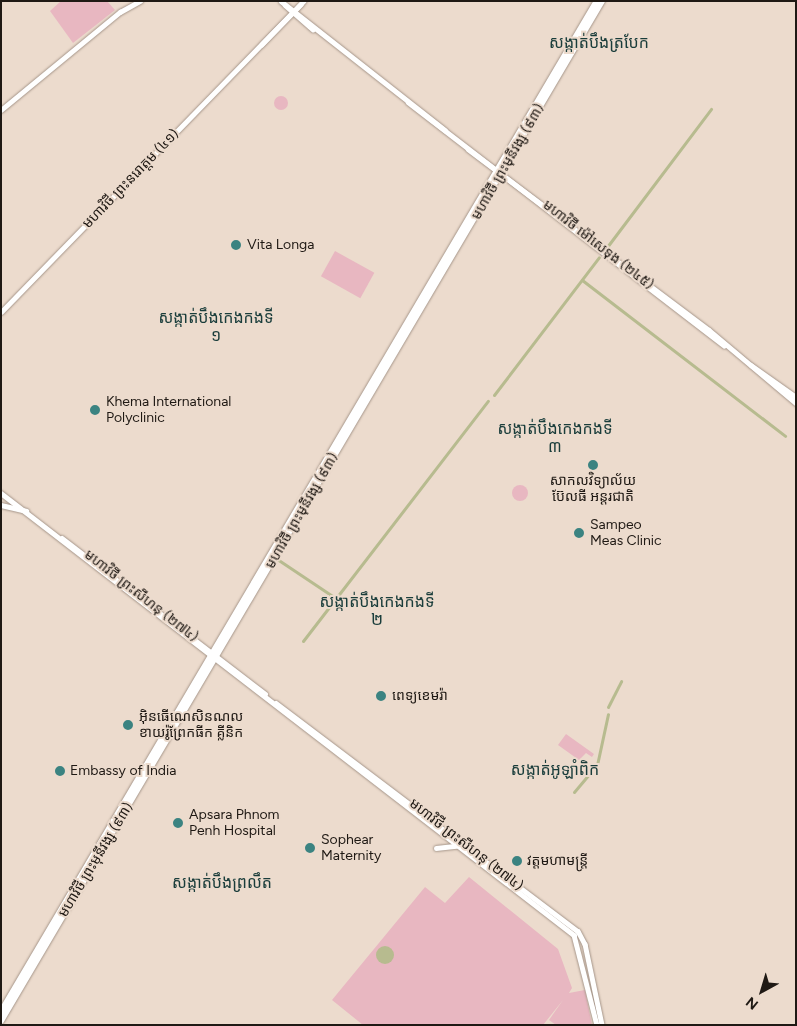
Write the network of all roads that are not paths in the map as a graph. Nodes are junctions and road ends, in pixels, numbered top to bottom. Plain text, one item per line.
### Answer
1 (140, 1) edge
2 (596, 1) edge
3 (602, 1) edge
4 (283, 3) edge
5 (302, 3) edge
6 (293, 12) junction
7 (543, 97) junction
8 (1, 110) edge
9 (499, 172) junction
10 (1, 312) edge
11 (750, 364) junction
12 (796, 397) edge
13 (796, 403) edge
14 (1, 492) edge
15 (1, 505) edge
16 (27, 512) junction
17 (214, 656) junction
18 (275, 703) junction
19 (436, 848) dead end
20 (460, 848) junction
21 (1, 1012) edge
22 (1, 1021) edge
23 (596, 1025) edge
24 (602, 1025) edge

1 - 8 main road
2 - 7 highway, មហាវិថី ព្រះមុនីវង្ស (៩៣)
3 - 7 highway, មហាវិថី ព្រះមុនីវង្ស (៩៣)
4 - 6 main road, មហាវិថី ម៉ៅសេទុង (២៤៥)
5 - 6 main road, មហាវិថី ព្រះនរោត្តម (៤១)
6 - 9 main road, មហាវិថី ម៉ៅសេទុង (២៤៥)
6 - 10 main road, មហាវិថី ព្រះនរោត្តម (៤១)
7 - 9 highway, មហាវិថី ព្រះមុនីវង្ស (៩៣)
9 - 11 main road, មហាវិថី ម៉ៅសេទុង (២៤៥)
9 - 17 highway, មហាវិថី ព្រះមុនីវង្ស (៩៣)
11 - 12 main road, មហាវិថី ម៉ៅសេទុង (២៤៥)
11 - 13 main road, មហាវិថី ម៉ៅសេទុង (២៤៥)
14 - 16 main road, មហាវិថី ព្រះសីហនុ (២៧៤)
15 - 16 main road, មហាវិថី ព្រះសីហនុ (២៧៤)
16 - 17 main road, មហាវិថី ព្រះសីហនុ (២៧៤)
17 - 18 main road, មហាវិថី ព្រះសីហនុ (២៧៤)
17 - 21 highway, មហាវិថី ព្រះមុនីវង្ស (៩៣)
17 - 22 highway, មហាវិថី ព្រះមុនីវង្ស (៩៣)
18 - 20 main road, មហាវិថី ព្រះសីហនុ (២៧៤)
18 - 24 main road, មហាវិថី ព្រះសីហនុ (២៧៤)
19 - 20 main road
20 - 23 main road, មហាវិថី ព្រះសីហនុ (២៧៤)

